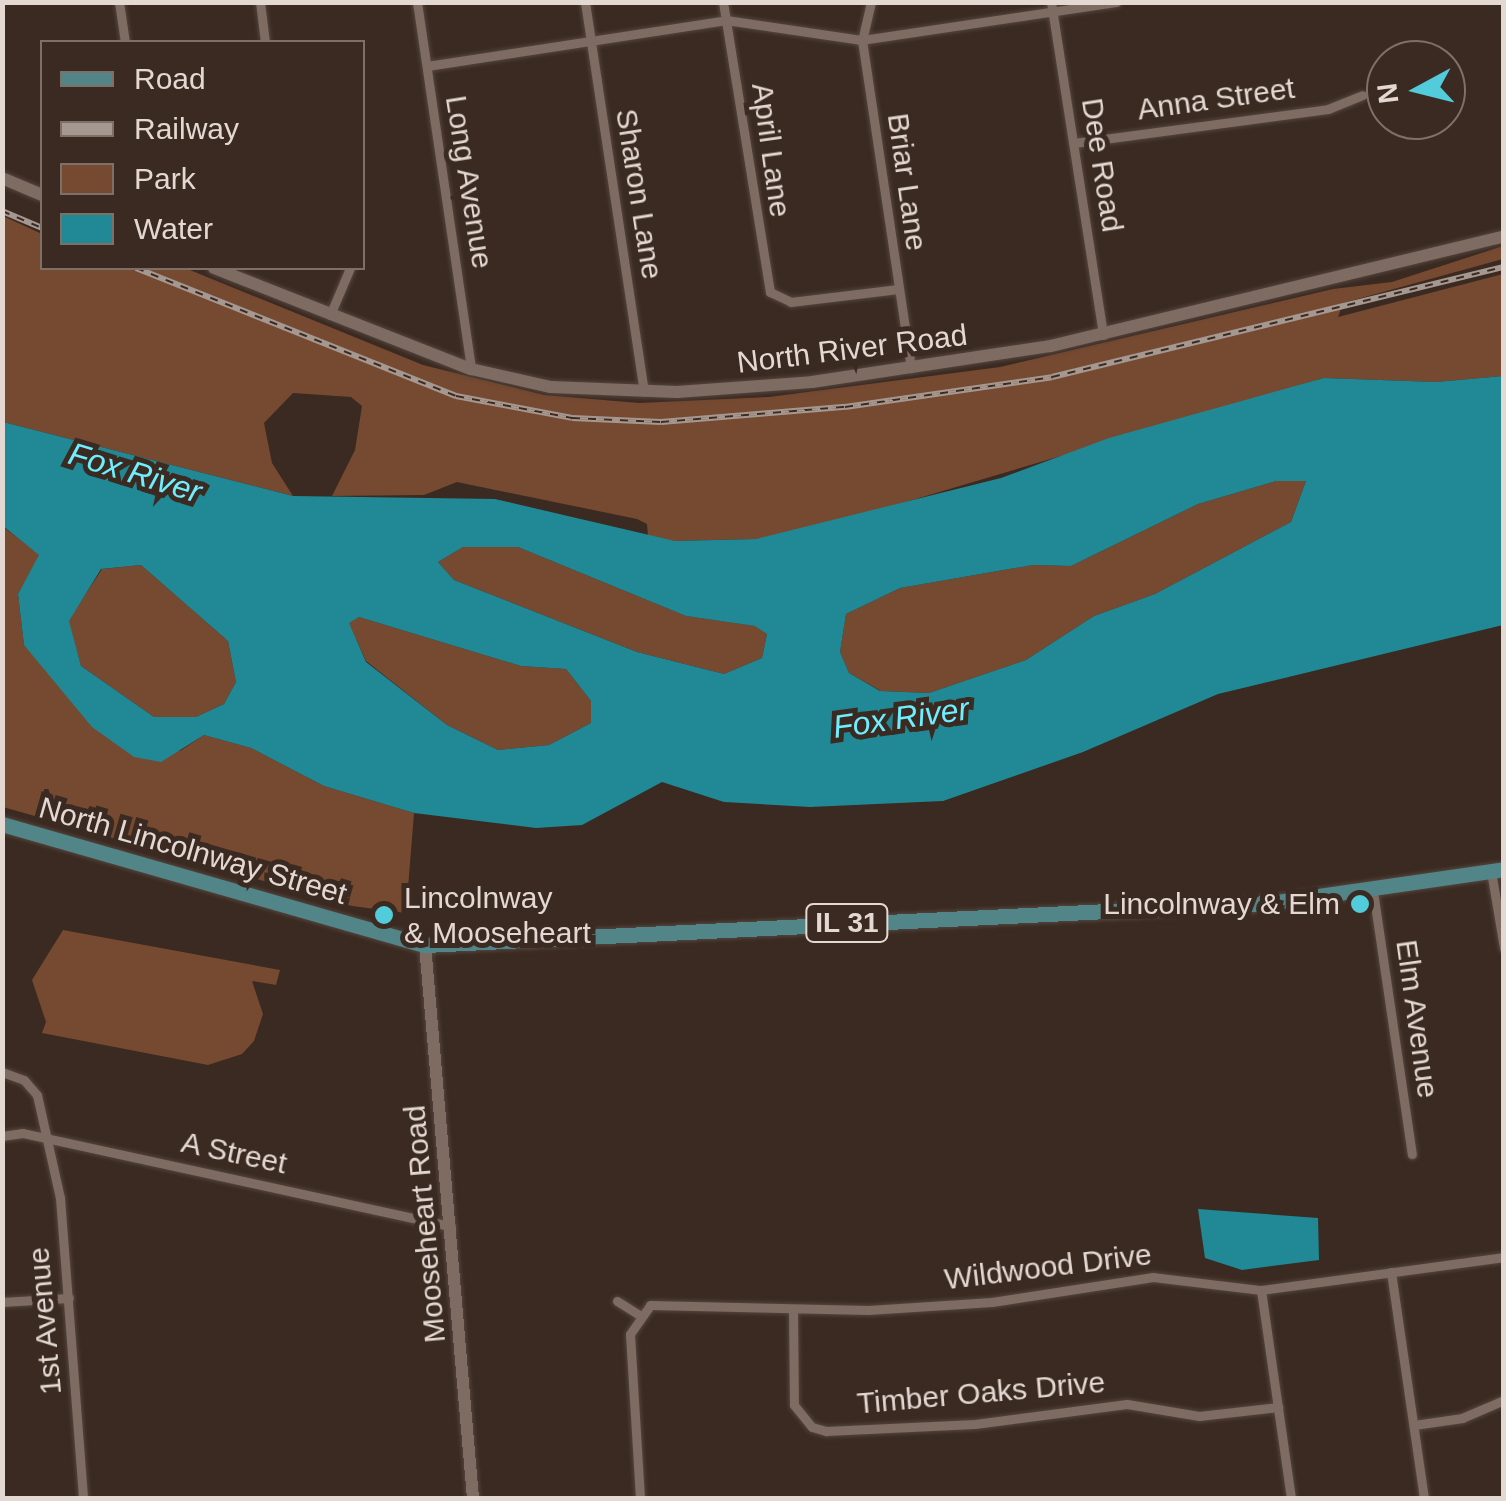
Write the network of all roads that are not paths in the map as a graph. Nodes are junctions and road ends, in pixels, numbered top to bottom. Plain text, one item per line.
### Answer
1 (119, 2) edge
2 (260, 2) edge
3 (416, 2) edge
4 (584, 2) edge
5 (723, 2) edge
6 (870, 2) edge
7 (1116, 2) edge
8 (1052, 7) edge
9 (726, 20) junction
10 (125, 40) edge
11 (265, 40) edge
12 (862, 40) junction
13 (590, 42) junction
14 (426, 66) junction
15 (1362, 95) dead end
16 (1074, 144) junction
17 (2, 178) edge
18 (40, 194) edge
19 (1504, 236) edge
20 (219, 270) edge
21 (349, 270) edge
22 (898, 288) junction
23 (328, 318) junction
24 (1103, 336) junction
25 (911, 368) junction
26 (471, 369) junction
27 (644, 392) junction
28 (2, 824) edge
29 (1497, 870) edge
30 (1373, 891) junction
31 (425, 945) junction
32 (1504, 948) edge
33 (2, 1072) edge
34 (4, 1135) edge
35 (47, 1140) junction
36 (1412, 1154) dead end
37 (451, 1226) junction
38 (1504, 1256) edge
39 (1391, 1272) junction
40 (1261, 1290) junction
41 (69, 1298) junction
42 (617, 1301) dead end
43 (2, 1302) edge
44 (792, 1310) junction
45 (638, 1314) junction
46 (1504, 1400) edge
47 (1278, 1407) junction
48 (1414, 1425) junction
49 (83, 1498) edge
50 (474, 1498) edge
51 (640, 1498) edge
52 (1291, 1498) edge
53 (1424, 1498) edge

1 - 10 street
2 - 11 street
3 - 14 street, Long Avenue
4 - 13 street, Sharon Lane
5 - 9 street, April Lane
6 - 12 street, Briar Lane
7 - 8 street
8 - 12 street
8 - 16 street, Dee Road
9 - 12 street
9 - 13 street
9 - 22 street, April Lane
12 - 22 street, Briar Lane
13 - 14 street
13 - 27 street, Sharon Lane
14 - 26 street, Long Avenue
15 - 16 street, Anna Street
16 - 24 street, Dee Road
17 - 18 main road
19 - 24 main road, North River Road
20 - 23 main road, North River Road
21 - 23 street
22 - 25 street, Briar Lane
23 - 26 main road, North River Road
24 - 25 main road, North River Road
25 - 27 main road, North River Road
26 - 27 main road, North River Road
28 - 31 main road, North Lincolnway Street / IL 31
29 - 30 main road, North Lincolnway Street / IL 31
29 - 32 street
30 - 31 main road, North Lincolnway Street / IL 31
30 - 36 street, Elm Avenue
31 - 37 main road, Mooseheart Road
33 - 35 street, 1st Avenue
34 - 35 street, A Street
35 - 37 street, A Street
35 - 41 street, 1st Avenue
37 - 50 main road, Mooseheart Road
38 - 39 street, Wildwood Drive
39 - 40 street, Wildwood Drive
39 - 48 street
40 - 44 street, Wildwood Drive
40 - 47 street
41 - 43 street
41 - 49 street, 1st Avenue
42 - 45 street
44 - 45 street, Wildwood Drive
44 - 47 street, Timber Oaks Drive
45 - 51 street
46 - 48 street
47 - 52 street
48 - 53 street

